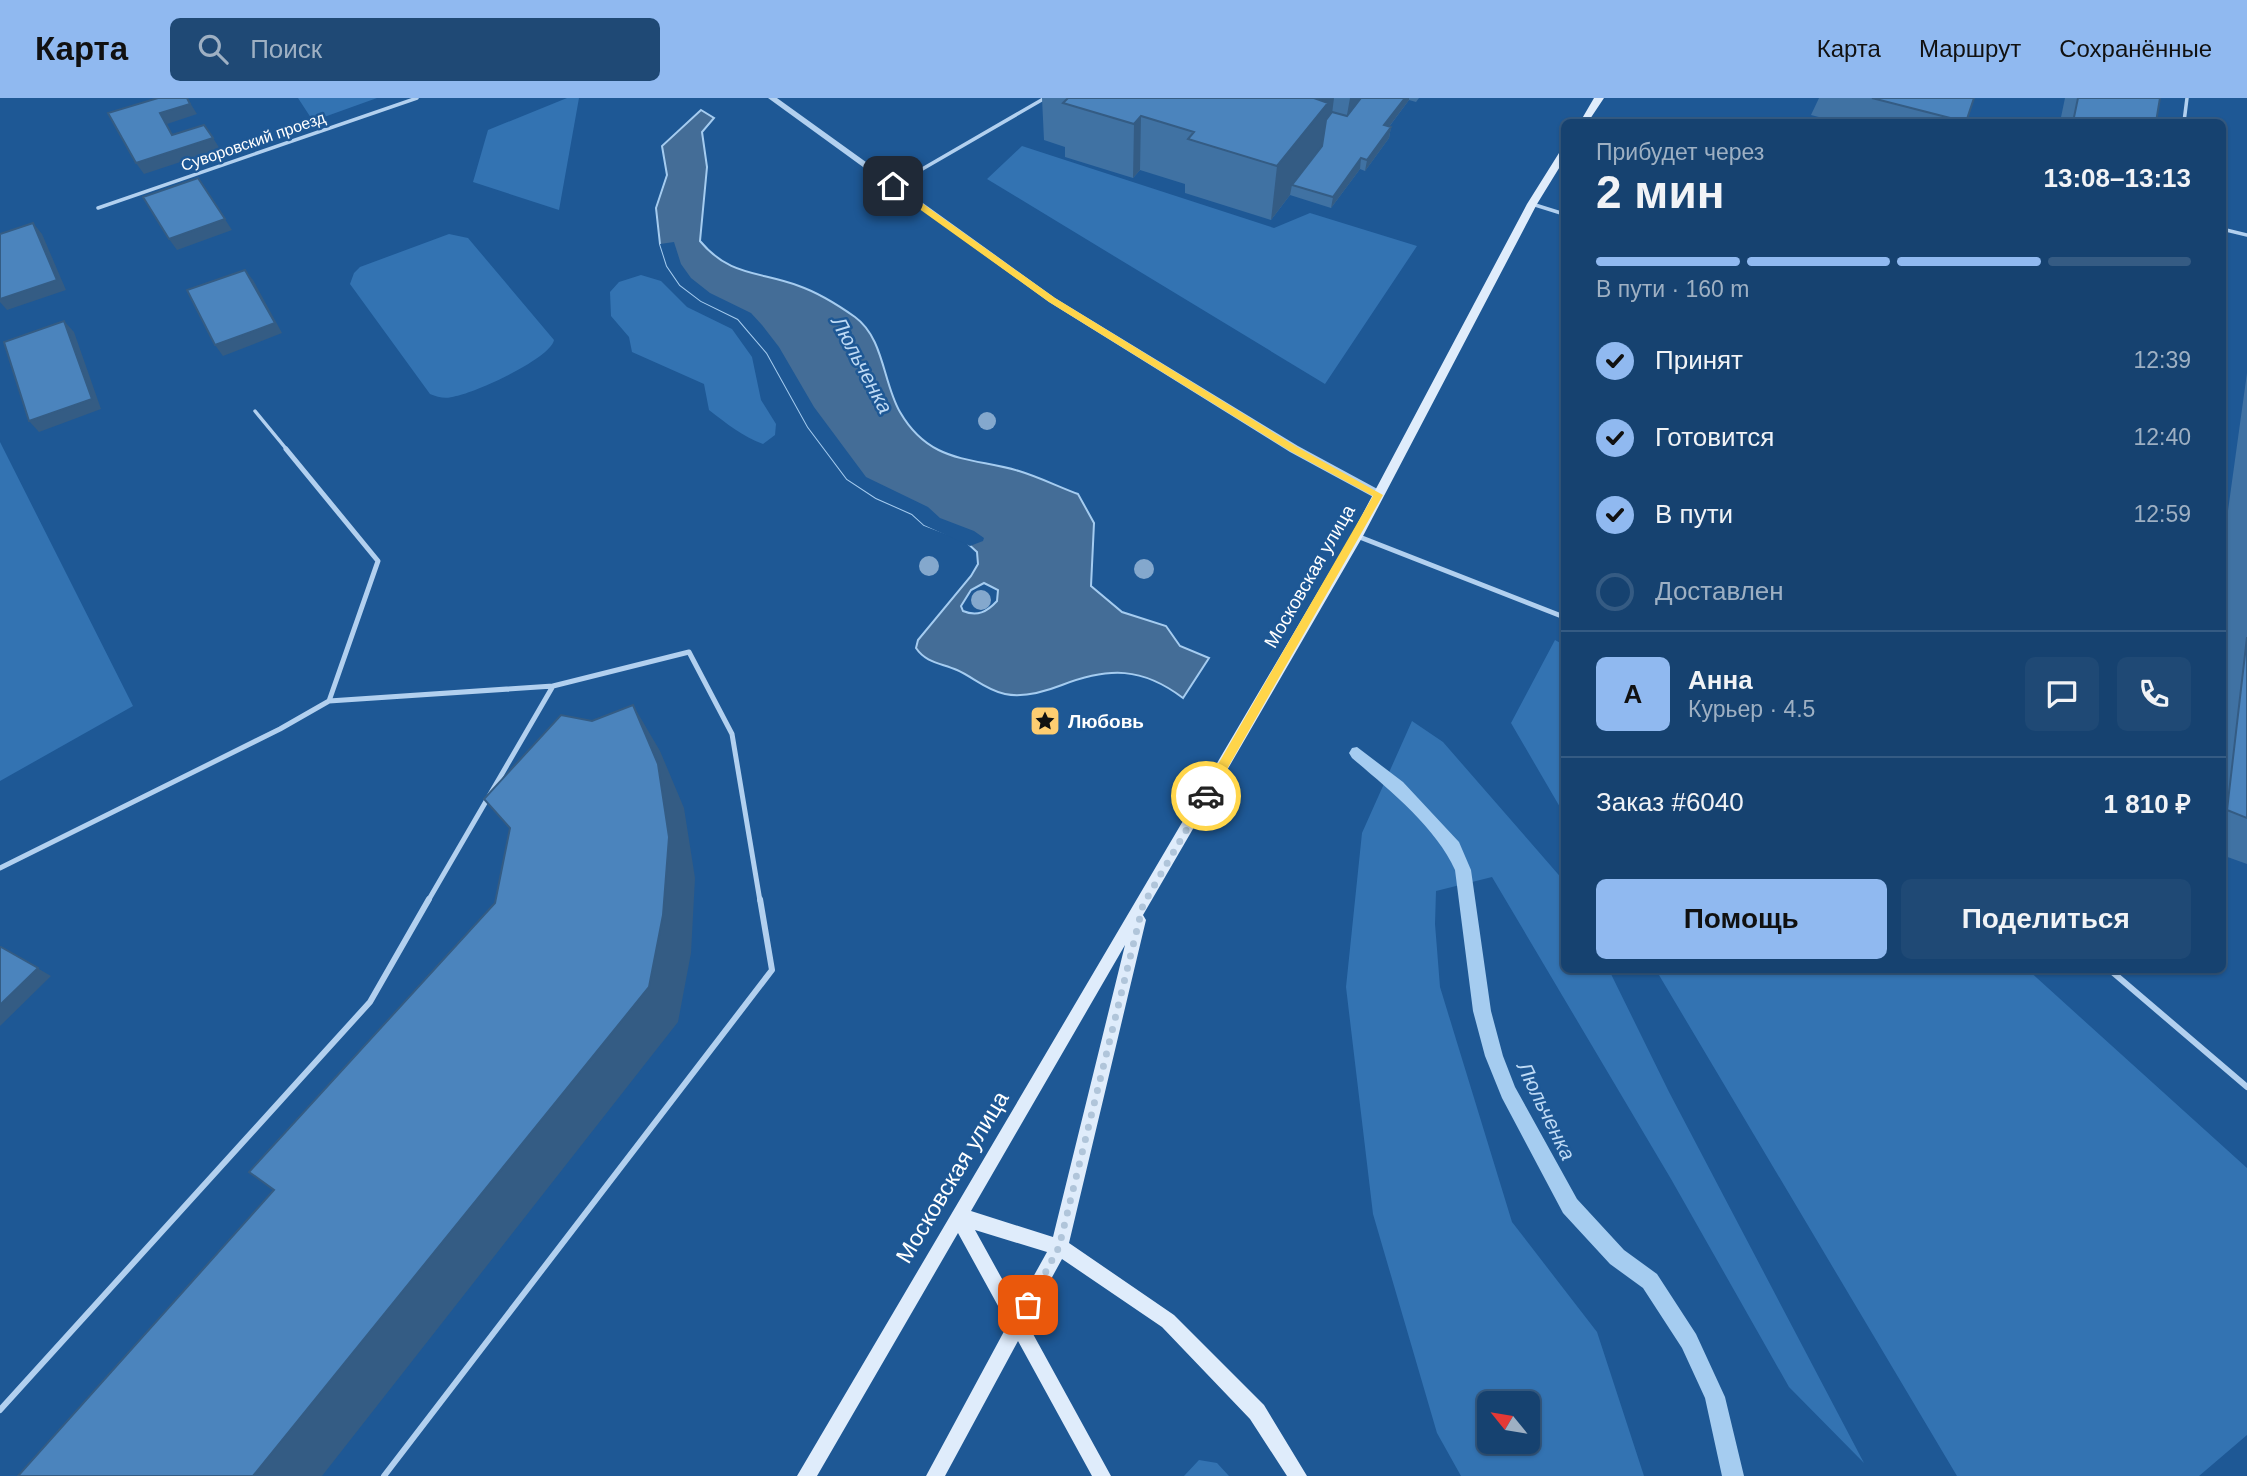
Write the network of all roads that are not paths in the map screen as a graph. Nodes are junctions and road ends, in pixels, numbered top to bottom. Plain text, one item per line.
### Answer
1 (416, 98) edge
2 (772, 98) edge
3 (1045, 98) edge
4 (1599, 98) edge
5 (2187, 98) edge
6 (1586, 119) edge
7 (2184, 119) edge
8 (1561, 158) edge
9 (893, 186) junction
10 (1532, 204) junction
11 (98, 208) dead end
12 (1561, 213) edge
13 (2226, 230) edge
14 (2247, 235) edge
15 (255, 411) dead end
16 (1378, 495) junction
17 (1357, 536) junction
18 (1561, 616) edge
19 (553, 686) junction
20 (329, 701) junction
21 (0, 868) edge
22 (1143, 905) junction
23 (2114, 973) edge
24 (2247, 1087) edge
25 (958, 1216) junction
26 (1059, 1247) junction
27 (1018, 1325) junction
28 (0, 1410) edge
29 (384, 1476) edge
30 (806, 1476) edge
31 (935, 1476) edge
32 (1102, 1476) edge
33 (1298, 1476) edge

1 - 11 lane, Суворовский проезд
2 - 9 street
3 - 9 lane
4 - 6 main road
5 - 7 lane
8 - 10 main road, Московская улица
9 - 16 street
10 - 12 lane
10 - 16 main road, Московская улица
13 - 14 lane
15 - 20 lane
16 - 17 main road, Московская улица
17 - 18 lane
17 - 22 main road, Московская улица
19 - 20 lane
19 - 28 lane
19 - 29 lane
20 - 21 lane
22 - 25 main road, Московская улица
22 - 26 main road, Московская улица
23 - 24 lane
25 - 26 main road
25 - 27 main road
25 - 30 main road, Московская улица
26 - 27 main road, Московская улица
26 - 33 main road
27 - 31 main road, Московская улица
27 - 32 main road

